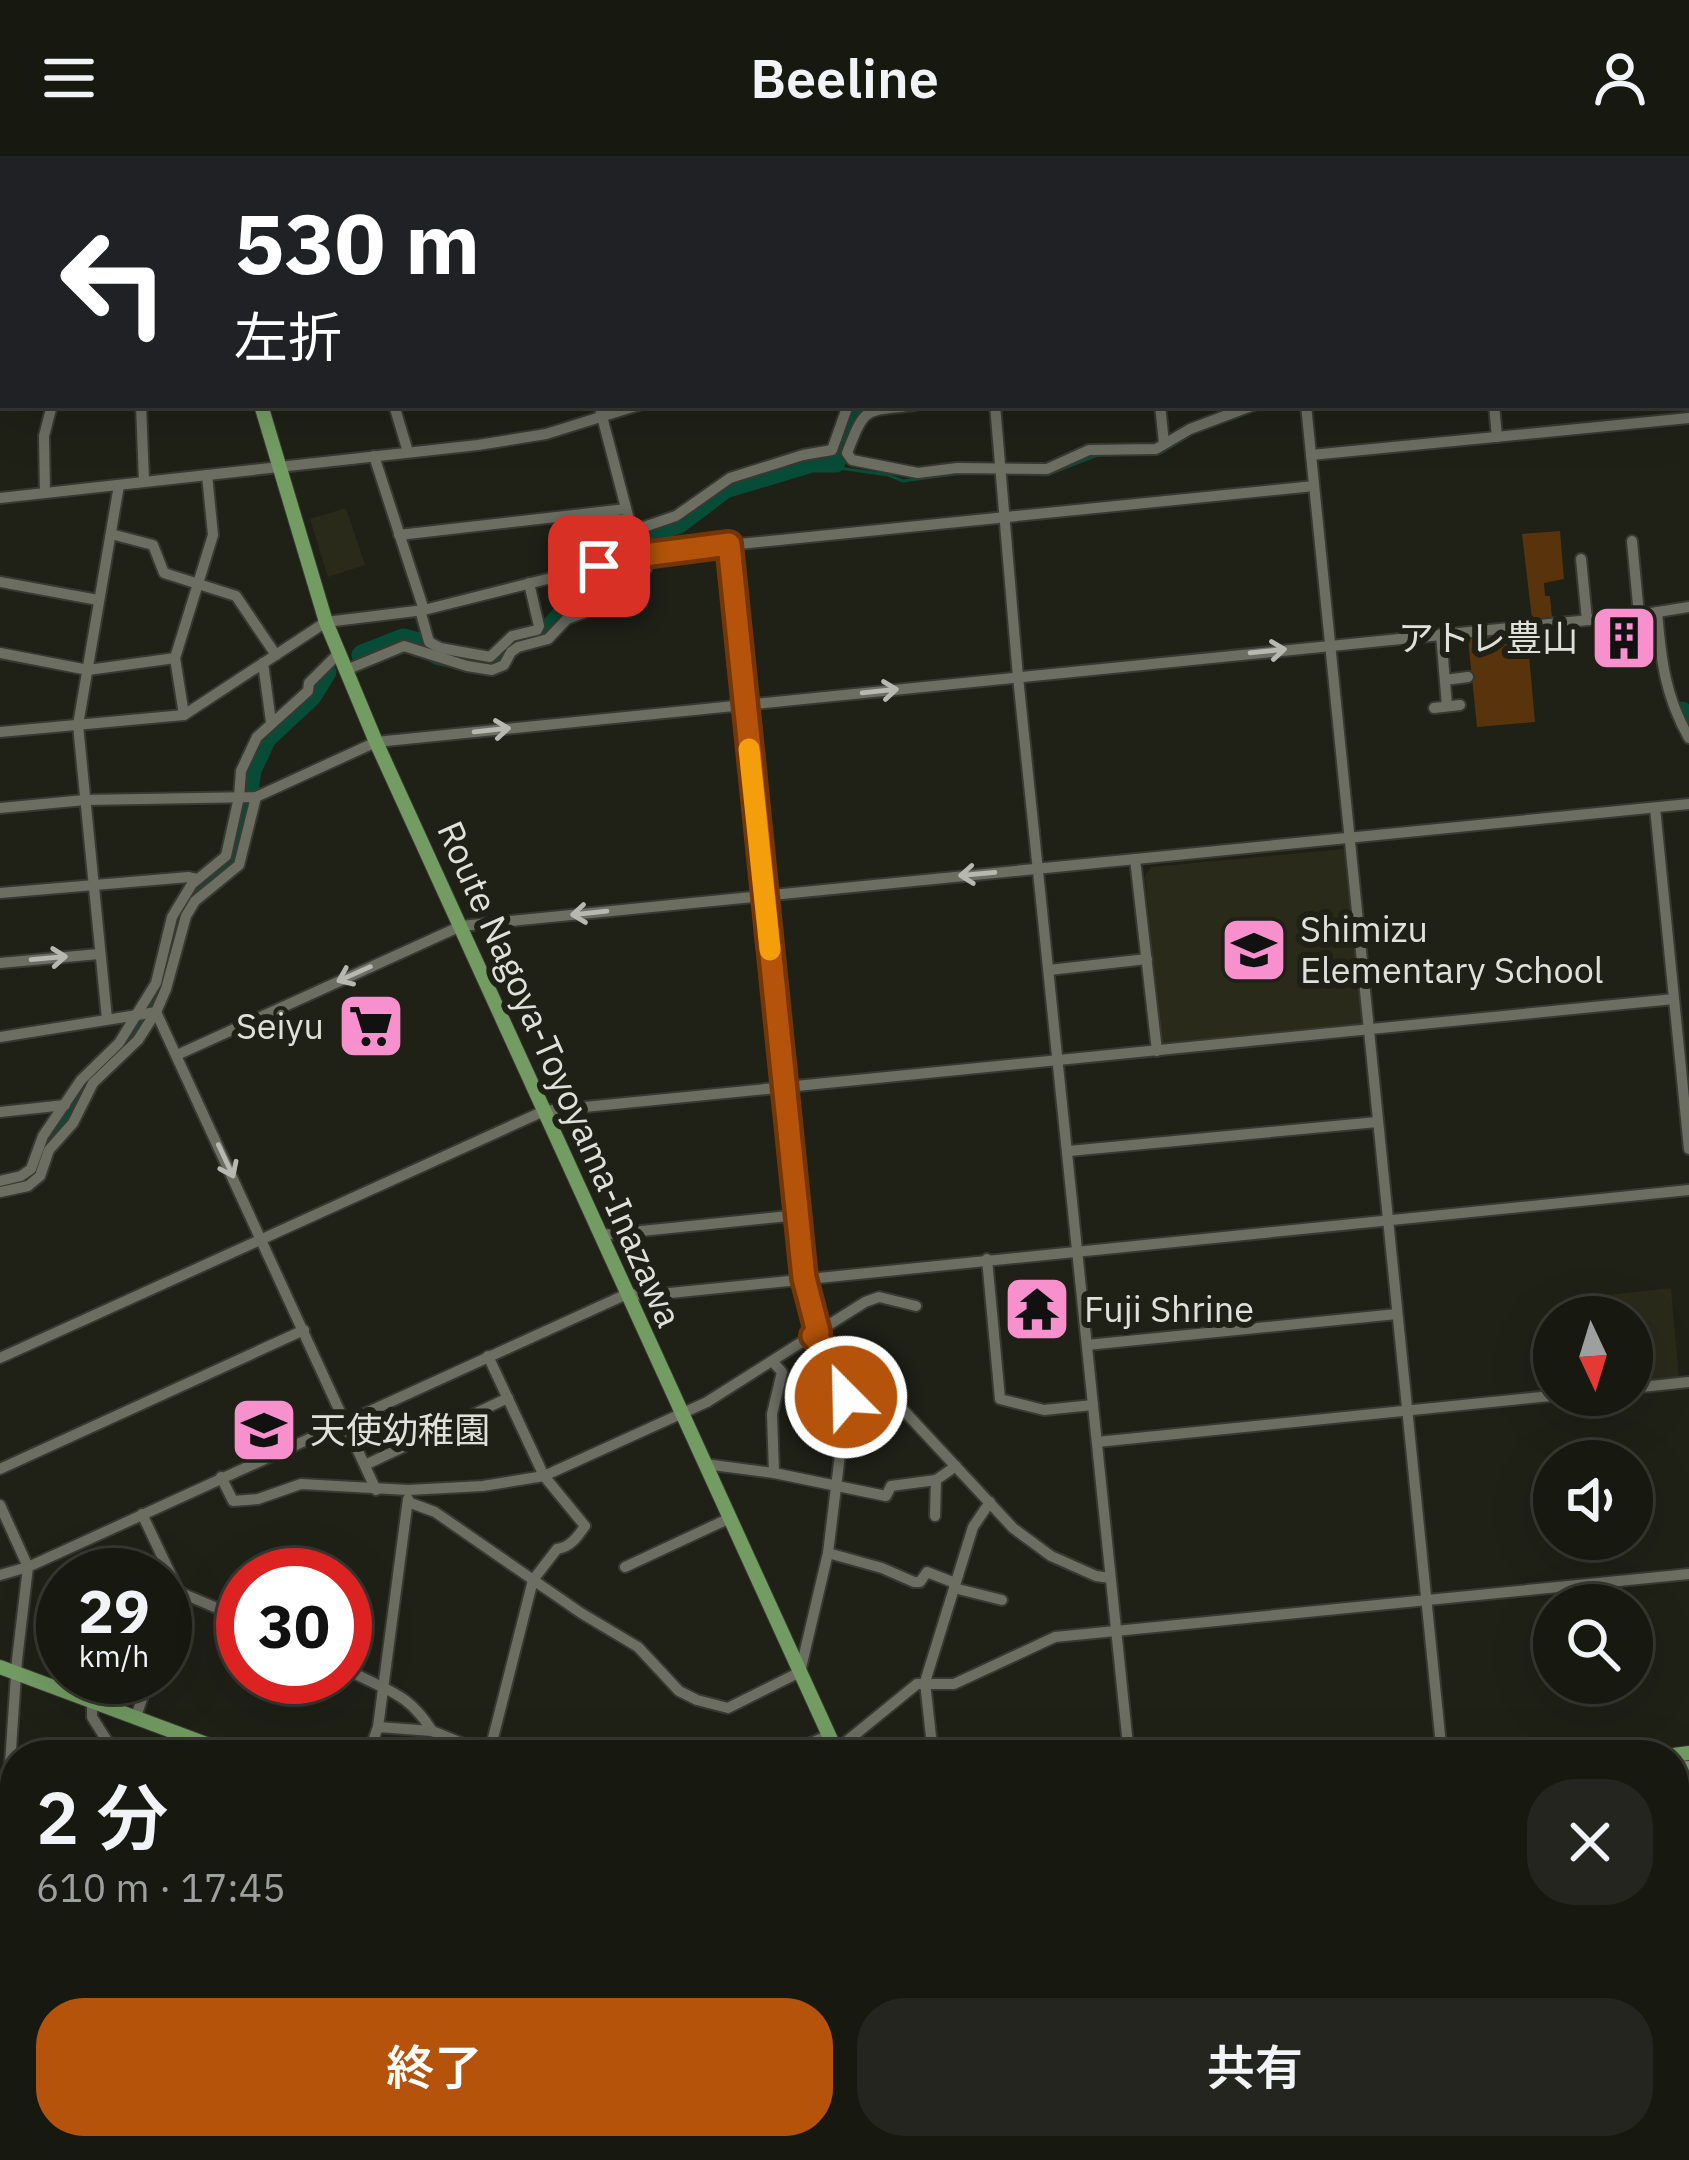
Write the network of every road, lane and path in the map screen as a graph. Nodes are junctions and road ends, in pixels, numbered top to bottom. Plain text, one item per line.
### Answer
1 (51, 408) edge
2 (141, 408) edge
3 (262, 408) edge
4 (395, 408) edge
5 (847, 408) edge
6 (895, 408) edge
7 (995, 408) edge
8 (1160, 408) edge
9 (1247, 408) edge
10 (1306, 408) edge
11 (1494, 408) edge
12 (601, 411) edge
13 (1689, 418) edge
14 (1497, 436) junction
15 (1165, 443) junction
16 (408, 452) junction
17 (1311, 455) junction
18 (374, 456) junction
19 (278, 467) junction
20 (1000, 468) junction
21 (208, 475) junction
22 (144, 482) junction
23 (119, 484) junction
24 (1314, 486) junction
25 (46, 493) junction
26 (0, 499) edge
27 (626, 509) junction
28 (1004, 518) junction
29 (632, 531) junction
30 (111, 534) junction
31 (399, 536) junction
32 (1632, 541) dead end
33 (729, 544) junction
34 (639, 556) junction
35 (1581, 559) dead end
36 (0, 582) edge
37 (198, 583) junction
38 (529, 583) junction
39 (98, 600) junction
40 (1689, 607) edge
41 (422, 610) junction
42 (1657, 613) junction
43 (1639, 615) junction
44 (1587, 620) junction
45 (326, 622) junction
46 (1441, 634) junction
47 (1330, 645) junction
48 (0, 653) edge
49 (339, 653) junction
50 (276, 655) junction
51 (175, 658) junction
52 (263, 663) junction
53 (88, 670) junction
54 (346, 670) junction
55 (1440, 676) junction
56 (1018, 677) junction
57 (1468, 677) dead end
58 (744, 705) junction
59 (1447, 706) dead end
60 (184, 715) junction
61 (271, 722) junction
62 (79, 725) junction
63 (0, 732) edge
64 (1689, 738) edge
65 (376, 742) junction
66 (248, 797) junction
67 (85, 800) junction
68 (1689, 805) edge
69 (0, 808) edge
70 (1655, 808) junction
71 (1349, 837) junction
72 (1135, 859) junction
73 (1037, 869) junction
74 (197, 879) junction
75 (92, 885) junction
76 (0, 893) edge
77 (764, 895) junction
78 (461, 926) junction
79 (99, 954) junction
80 (1147, 959) junction
81 (0, 963) edge
82 (1049, 970) junction
83 (1674, 999) junction
84 (146, 1013) junction
85 (107, 1019) junction
86 (1369, 1030) junction
87 (0, 1037) edge
88 (1157, 1051) junction
89 (177, 1054) junction
90 (1059, 1061) junction
91 (785, 1088) junction
92 (65, 1106) junction
93 (544, 1111) junction
94 (0, 1112) edge
95 (1377, 1122) junction
96 (1689, 1149) edge
97 (1069, 1151) junction
98 (0, 1180) edge
99 (1689, 1190) edge
100 (0, 1192) edge
101 (798, 1215) junction
102 (1388, 1221) junction
103 (602, 1234) junction
104 (262, 1239) junction
105 (1079, 1251) junction
106 (987, 1259) junction
107 (862, 1272) junction
108 (804, 1278) junction
109 (627, 1294) junction
110 (865, 1302) junction
111 (916, 1306) dead end
112 (1397, 1314) junction
113 (304, 1330) junction
114 (816, 1334) junction
115 (1087, 1345) junction
116 (488, 1356) junction
117 (0, 1358) edge
118 (773, 1362) junction
119 (850, 1372) junction
120 (1689, 1382) edge
121 (1653, 1386) edge
122 (508, 1398) junction
123 (1533, 1398) edge
124 (1093, 1406) junction
125 (1407, 1411) junction
126 (682, 1413) junction
127 (346, 1422) junction
128 (1097, 1442) junction
129 (706, 1464) junction
130 (365, 1465) junction
131 (956, 1466) junction
132 (0, 1469) edge
133 (773, 1472) junction
134 (544, 1476) junction
135 (220, 1477) junction
136 (936, 1480) junction
137 (837, 1485) junction
138 (376, 1490) junction
139 (408, 1496) junction
140 (990, 1502) junction
141 (0, 1505) edge
142 (142, 1514) junction
143 (935, 1516) dead end
144 (730, 1518) junction
145 (158, 1548) edge
146 (828, 1553) junction
147 (28, 1567) junction
148 (625, 1567) dead end
149 (1689, 1574) edge
150 (0, 1575) edge
151 (1110, 1578) junction
152 (532, 1580) junction
153 (954, 1586) junction
154 (1002, 1600) dead end
155 (1427, 1600) junction
156 (1116, 1630) junction
157 (0, 1667) edge
158 (800, 1672) junction
159 (18, 1674) junction
160 (36, 1680) edge
161 (372, 1681) edge
162 (925, 1682) junction
163 (382, 1686) junction
164 (92, 1704) edge
165 (102, 1704) edge
166 (140, 1704) edge
167 (136, 1717) junction
168 (378, 1727) junction
169 (432, 1731) junction
170 (7, 1735) edge
171 (829, 1735) junction
172 (107, 1740) edge
173 (197, 1740) edge
174 (373, 1740) edge
175 (451, 1740) edge
176 (494, 1740) edge
177 (818, 1740) edge
178 (831, 1740) edge
179 (852, 1740) edge
180 (931, 1740) edge
181 (1127, 1740) edge
182 (1441, 1740) edge

1 - 25 street
2 - 22 street
3 - 19 main road, Route Nagoya-Toyoyama-Inazawa
4 - 16 street
5 - 29 street
6 - 20 street
7 - 20 street
8 - 15 street
9 - 15 street
10 - 17 street
11 - 14 street
12 - 16 street
12 - 27 street
13 - 14 street
14 - 17 street
15 - 20 street
16 - 18 street
17 - 24 street
18 - 19 street
18 - 31 street
19 - 21 street
19 - 45 main road, Route Nagoya-Toyoyama-Inazawa
20 - 28 street
21 - 22 street
21 - 37 street
22 - 23 street
23 - 25 street
23 - 30 street
24 - 28 street
24 - 47 street
25 - 26 street
27 - 29 street
27 - 31 street
28 - 33 street
28 - 56 street
29 - 34 street
30 - 37 street
30 - 39 street
31 - 41 street
32 - 43 street
33 - 34 street
33 - 58 street
34 - 38 street
34 - 54 street
35 - 44 street
36 - 39 street
37 - 50 street
37 - 51 street
38 - 41 street
38 - 41 street
39 - 53 street
40 - 42 street
41 - 45 street
42 - 43 street
42 - 64 street
43 - 44 street
44 - 46 street
45 - 49 main road, Route Nagoya-Toyoyama-Inazawa
45 - 50 street
46 - 47 street
46 - 55 street
56 -> 47 street
47 - 71 street
48 - 53 street
49 - 54 main road, Route Nagoya-Toyoyama-Inazawa
49 - 61 street
50 - 52 street
51 - 53 street
51 - 60 street
52 - 60 street
52 - 61 street
53 - 62 street
54 - 65 main road, Route Nagoya-Toyoyama-Inazawa
55 - 57 street
55 - 59 street
58 -> 56 street
56 - 73 street
65 -> 58 street
58 - 77 street
60 - 62 street
61 - 66 street
62 - 63 street
62 - 67 street
65 - 66 street
65 - 78 main road, Route Nagoya-Toyoyama-Inazawa
66 - 67 street
66 - 74 street
66 - 84 street
67 - 69 street
67 - 75 street
68 - 70 street
70 - 71 street
70 - 83 street
71 - 72 street
71 - 86 street
72 - 73 street
72 - 80 street
73 -> 77 street
73 - 82 street
74 - 75 street
74 - 84 street
75 - 76 street
75 - 79 street
77 -> 78 street
77 - 91 street
78 -> 89 street
78 - 93 main road, Route Nagoya-Toyoyama-Inazawa
81 -> 79 street
79 - 85 street
80 - 82 street
80 - 88 street
82 - 90 street
83 - 86 street
83 - 96 street
84 - 85 street
84 - 89 street
84 - 92 street
84 - 100 street
85 - 87 street
86 - 88 street
86 - 95 street
88 - 90 street
89 -> 104 street
90 - 91 street
90 - 97 street
91 - 93 street
91 - 101 street
92 - 94 street
92 - 98 street
93 - 103 main road, Route Nagoya-Toyoyama-Inazawa
93 - 104 street
95 - 97 street
95 - 102 street
97 - 105 street
99 - 102 street
101 - 103 street
101 - 108 street
102 - 105 street
102 - 112 street
103 - 109 main road, Route Nagoya-Toyoyama-Inazawa
104 - 113 street
104 - 117 street
105 - 106 street
105 - 115 street
106 - 107 street
106 - 124 street
107 - 108 street
107 - 110 street
108 - 109 street
108 - 114 street
109 - 116 street
109 - 126 main road, Route Nagoya-Toyoyama-Inazawa
110 - 111 street
110 - 114 street
112 - 115 street
112 - 125 street
113 - 127 street
113 - 132 street
114 - 118 street
114 - 119 street
115 - 124 street
116 - 122 street
116 - 127 street
118 - 126 street
118 - 133 street
119 - 131 street
119 - 137 street
120 - 121 street
122 - 130 street
122 - 134 street
123 - 125 street
124 - 128 street
125 - 128 street
125 - 155 street
126 - 129 main road, Route Nagoya-Toyoyama-Inazawa
126 - 134 street
127 - 130 street
127 - 135 street
128 - 151 street
129 - 133 street
129 - 144 main road, Route Nagoya-Toyoyama-Inazawa
130 - 138 street
131 - 136 street
131 - 140 street
133 - 137 street
134 - 139 street
134 - 152 street
135 - 138 street
135 - 142 street
136 - 137 street
136 - 143 street
137 - 146 street
138 - 139 street
139 - 152 street
139 - 163 street
140 - 151 street
140 - 153 street
141 - 147 street
142 - 145 street
142 - 147 street
144 - 148 street
144 - 158 main road, Route Nagoya-Toyoyama-Inazawa
146 - 153 street
146 - 158 street
147 - 150 street
147 - 159 street
149 - 155 street
151 - 156 street
152 - 158 street
152 - 176 street
153 - 154 street
153 - 162 street
155 - 156 street
155 - 182 street
156 - 162 street
156 - 181 street
157 - 159 main road
158 - 171 main road, Route Nagoya-Toyoyama-Inazawa
159 - 160 main road
159 - 170 street
161 - 163 street
162 - 179 street
162 - 180 street
163 - 168 street
163 - 169 street
164 - 172 street
165 - 167 main road
166 - 167 street
167 - 173 main road
168 - 169 street
168 - 174 street
169 - 175 street
171 - 177 street
171 - 178 main road, Route Nagoya-Toyoyama-Inazawa

